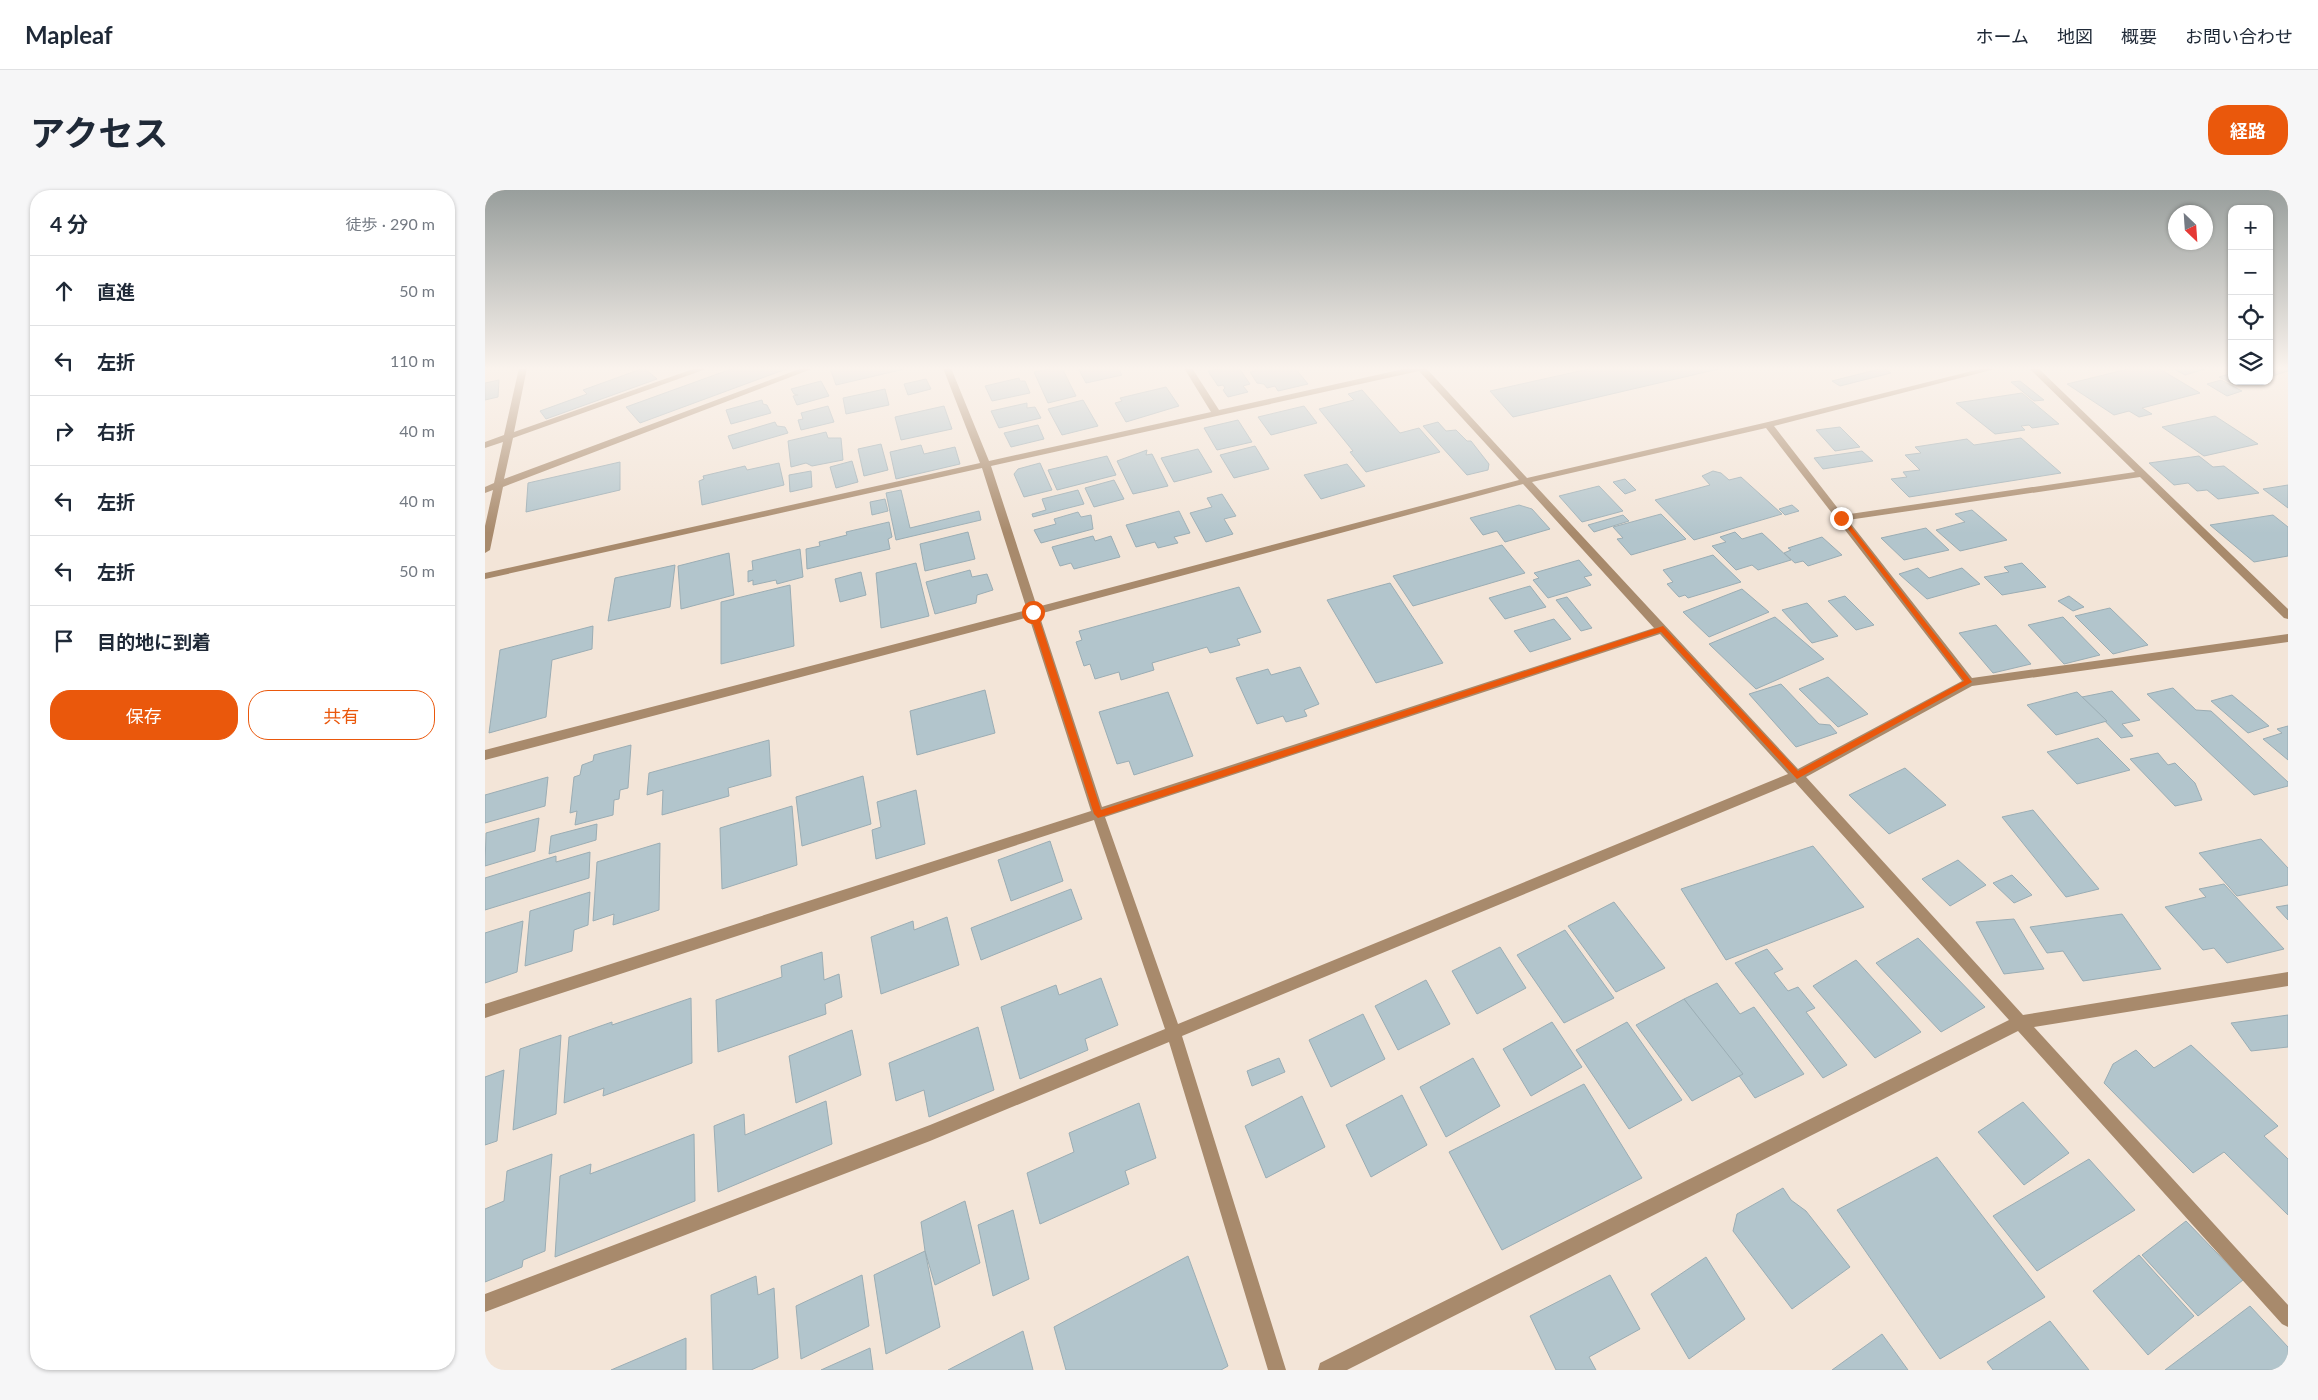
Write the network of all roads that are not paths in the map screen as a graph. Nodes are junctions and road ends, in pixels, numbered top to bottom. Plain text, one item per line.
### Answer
1 (512, 423) edge
2 (549, 423) edge
3 (664, 423) edge
4 (969, 423) edge
5 (1177, 423) edge
6 (1472, 423) edge
7 (1776, 423) edge
8 (2090, 423) edge
9 (1768, 425) junction
10 (509, 437) junction
11 (485, 445) edge
12 (986, 466) junction
13 (2143, 474) junction
14 (1525, 480) junction
15 (499, 485) junction
16 (485, 490) edge
17 (1841, 518) junction
18 (485, 550) edge
19 (485, 576) edge
20 (1033, 612) junction
21 (2288, 615) edge
22 (1663, 629) junction
23 (2288, 638) edge
24 (1969, 682) junction
25 (485, 755) edge
26 (1797, 776) junction
27 (1098, 814) junction
28 (2288, 979) edge
29 (485, 1011) edge
30 (2021, 1022) junction
31 (1173, 1031) junction
32 (485, 1303) edge
33 (2288, 1318) edge
34 (1277, 1370) edge
35 (1327, 1370) edge

1 - 10 street
2 - 10 street
3 - 15 street
4 - 12 street
5 - 12 street
6 - 14 street
7 - 9 street
8 - 13 street
9 - 14 street
9 - 17 street
10 - 11 street
10 - 15 street
12 - 19 street
12 - 20 street
13 - 17 street
13 - 21 street
14 - 20 street
14 - 22 street
15 - 16 street
15 - 18 street
17 - 24 street
20 - 25 street
20 - 27 street
22 - 26 street
22 - 27 street
23 - 24 street
24 - 26 street
26 - 30 street
26 - 31 street
27 - 29 street
27 - 31 street
28 - 30 street
30 - 33 street
30 - 35 street
31 - 32 street
31 - 34 street

